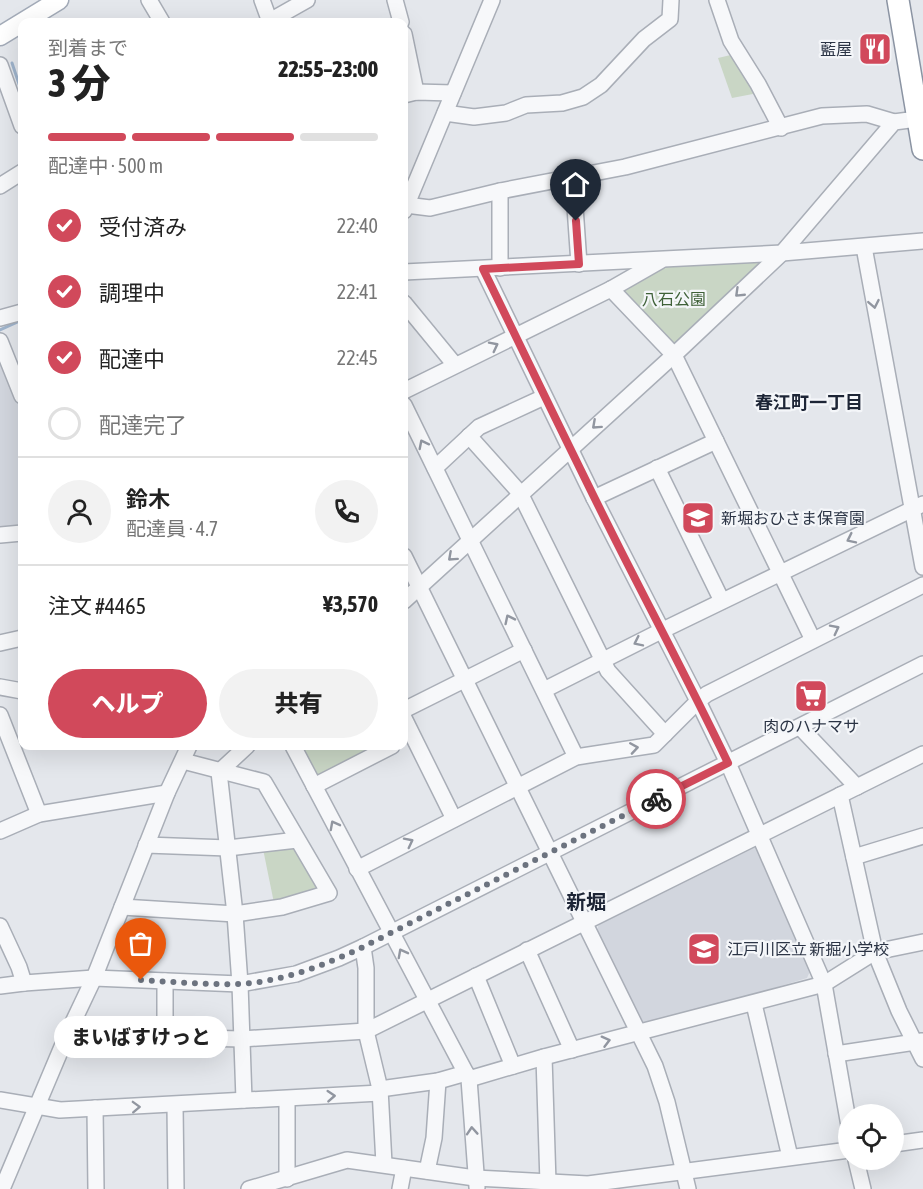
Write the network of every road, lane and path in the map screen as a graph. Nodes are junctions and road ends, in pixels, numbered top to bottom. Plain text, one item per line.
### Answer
1 (59, 0) edge
2 (149, 0) edge
3 (262, 0) edge
4 (307, 0) edge
5 (395, 0) edge
6 (492, 0) edge
7 (671, 0) edge
8 (717, 0) edge
9 (898, 0) edge
10 (911, 0) edge
11 (36, 18) edge
12 (160, 18) edge
13 (269, 18) edge
14 (277, 18) edge
15 (400, 18) edge
16 (18, 27) edge
17 (0, 36) edge
18 (0, 65) edge
19 (923, 70) edge
20 (408, 74) edge
21 (453, 93) junction
22 (410, 94) edge
23 (445, 113) junction
24 (18, 115) edge
25 (917, 119) junction
26 (894, 122) junction
27 (782, 128) junction
28 (923, 149) edge
29 (18, 175) edge
30 (573, 178) junction
31 (0, 186) edge
32 (500, 191) junction
33 (408, 201) edge
34 (408, 208) edge
35 (923, 241) edge
36 (864, 247) junction
37 (782, 252) junction
38 (663, 259) junction
39 (579, 264) junction
40 (500, 268) junction
41 (483, 269) junction
42 (408, 273) edge
43 (610, 289) junction
44 (408, 308) edge
45 (18, 313) edge
46 (0, 318) edge
47 (515, 335) junction
48 (0, 341) edge
49 (674, 355) junction
50 (455, 365) junction
51 (18, 386) edge
52 (408, 389) edge
53 (544, 397) junction
54 (408, 413) edge
55 (469, 436) junction
56 (716, 441) junction
57 (570, 448) junction
58 (435, 468) junction
59 (657, 468) junction
60 (520, 493) junction
61 (594, 498) junction
62 (918, 507) edge
63 (18, 533) edge
64 (0, 535) edge
65 (470, 540) junction
66 (408, 564) edge
67 (923, 567) edge
68 (780, 573) junction
69 (923, 585) edge
70 (420, 587) junction
71 (408, 598) edge
72 (722, 601) junction
73 (661, 631) junction
74 (18, 639) edge
75 (813, 640) junction
76 (0, 643) edge
77 (524, 650) junction
78 (602, 660) junction
79 (923, 664) edge
80 (464, 680) junction
81 (0, 687) edge
82 (18, 690) edge
83 (544, 690) junction
84 (698, 701) junction
85 (408, 708) edge
86 (0, 715) edge
87 (800, 727) junction
88 (665, 734) junction
89 (408, 737) edge
90 (243, 750) edge
91 (294, 750) edge
92 (384, 750) edge
93 (183, 751) edge
94 (923, 754) edge
95 (576, 757) junction
96 (728, 763) junction
97 (219, 772) junction
98 (314, 786) junction
99 (517, 787) junction
100 (857, 787) junction
101 (167, 793) junction
102 (840, 795) junction
103 (39, 814) junction
104 (454, 819) junction
105 (0, 831) edge
106 (758, 836) junction
107 (923, 836) edge
108 (297, 840) junction
109 (146, 845) junction
110 (228, 848) junction
111 (549, 853) junction
112 (854, 857) junction
113 (357, 869) junction
114 (122, 907) junction
115 (235, 914) junction
116 (584, 923) junction
117 (0, 926) edge
118 (391, 933) junction
119 (923, 942) edge
120 (363, 947) junction
121 (527, 950) junction
122 (875, 952) junction
123 (476, 976) junction
124 (94, 978) junction
125 (165, 981) junction
126 (24, 983) junction
127 (240, 984) junction
128 (824, 984) junction
129 (0, 986) edge
130 (427, 1000) junction
131 (754, 1004) junction
132 (366, 1031) junction
133 (639, 1032) junction
134 (67, 1035) junction
135 (165, 1037) junction
136 (242, 1039) junction
137 (919, 1042) edge
138 (572, 1050) junction
139 (836, 1054) junction
140 (544, 1057) junction
141 (923, 1059) edge
142 (513, 1066) junction
143 (468, 1076) junction
144 (438, 1081) junction
145 (380, 1091) junction
146 (287, 1099) junction
147 (0, 1100) edge
148 (244, 1100) junction
149 (845, 1104) edge
150 (175, 1106) junction
151 (36, 1107) junction
152 (95, 1108) junction
153 (923, 1140) edge
154 (904, 1143) edge
155 (838, 1151) edge
156 (790, 1157) junction
157 (384, 1164) junction
158 (404, 1168) junction
159 (858, 1170) edge
160 (427, 1172) junction
161 (685, 1172) junction
162 (287, 1179) junction
163 (548, 1183) junction
164 (476, 1184) edge
165 (566, 1186) edge
166 (2, 1189) edge
167 (96, 1189) edge
168 (176, 1189) edge
169 (249, 1189) edge
170 (400, 1189) edge
171 (688, 1189) edge
172 (863, 1189) edge

1 - 11 main road
2 - 12 street
3 - 13 street
4 - 14 street
5 - 15 street
6 - 21 street
7 - 23 street
8 - 27 street
9 - 25 highway
10 - 19 highway
16 - 17 main road
18 - 24 street
20 - 22 street
21 - 22 street
21 - 23 street
23 - 33 street
25 - 26 street
25 - 28 highway
26 - 27 street
26 - 37 street
27 - 30 street
29 - 31 street
30 - 32 street
30 - 39 street
32 - 34 street
32 - 40 street
35 - 36 street
36 - 37 street
36 -> 62 street
37 - 38 street
37 -> 49 street
38 - 39 street
38 - 43 street
39 - 40 street
40 - 41 street
41 - 42 street
41 - 47 street
43 - 47 street
43 - 49 street
44 - 50 street
45 - 46 street
50 -> 47 street
47 - 53 street
48 - 51 street
49 - 56 street
49 -> 57 street
50 - 52 street
53 - 55 street
53 - 57 street
58 -> 54 street
55 - 58 street
55 - 60 street
56 - 59 street
56 - 68 street
57 - 60 street
57 - 61 street
58 - 65 street
59 - 61 street
59 - 72 street
60 - 65 street
60 - 78 street
61 - 73 street
62 - 67 street
62 -> 68 street
63 - 64 street
65 -> 70 street
77 -> 65 street
66 - 70 street
68 - 72 street
68 - 75 street
75 -> 69 street
70 - 71 street
70 - 80 street
72 - 73 street
73 -> 78 street
73 - 84 street
74 - 76 street
75 - 84 street
77 - 80 street
77 - 83 street
78 - 83 street
78 - 88 street
79 - 87 street
80 - 85 street
80 - 99 street
81 - 82 street
83 - 95 street
84 - 88 street
84 - 96 street
86 - 103 street
87 - 96 street
87 - 100 street
95 -> 88 street
89 - 104 street
90 - 97 street
91 - 98 street
92 - 98 street
93 - 97 street
93 - 101 street
94 - 100 street
95 - 99 street
96 - 106 street
96 - 111 street
97 - 108 street
97 - 110 street
113 -> 98 street
99 - 104 street
99 - 111 street
100 - 102 street
101 - 103 street
101 - 109 street
102 - 106 street
102 - 112 street
103 - 105 street
113 -> 104 street
106 - 116 street
106 - 128 street
107 - 112 street
108 - 110 street
108 - 115 street
109 - 110 street
109 - 114 street
110 - 115 street
111 - 116 street
111 - 118 street
112 - 122 street
113 - 118 street
114 - 115 street
114 - 124 street
115 - 127 street
116 - 121 street
116 - 133 street
117 - 126 street
118 - 120 street
130 -> 118 street
119 - 122 street
120 - 127 street
120 - 132 street
121 - 123 street
121 - 138 street
122 - 128 street
122 - 137 street
123 - 130 street
123 - 142 street
124 - 125 street
124 - 126 street
124 - 134 street
125 - 127 street
125 - 135 street
126 - 129 street
127 - 136 street
128 - 131 street
128 - 139 street
130 - 132 street
130 - 143 street
131 - 133 street
131 - 156 street
132 - 136 street
132 - 145 street
138 -> 133 street
133 - 161 street
134 - 135 street
134 - 151 street
135 - 136 street
136 - 148 street
137 - 139 street
137 - 141 street
138 - 140 street
139 - 149 street
140 - 142 street
140 - 163 street
142 - 143 street
143 - 144 street
164 -> 143 street
144 - 145 street
144 - 160 street
146 -> 145 street
145 - 157 street
146 - 148 street
146 - 162 street
147 - 151 street
148 - 150 street
152 -> 150 street
150 - 168 street
151 - 152 street
151 - 166 street
152 - 167 street
153 - 154 street
155 - 156 street
156 - 161 street
157 - 158 street
157 - 162 street
158 - 160 street
158 - 170 street
159 - 172 street
160 - 164 street
161 - 165 street
161 - 171 street
162 - 169 street
163 - 164 street
163 - 165 street

